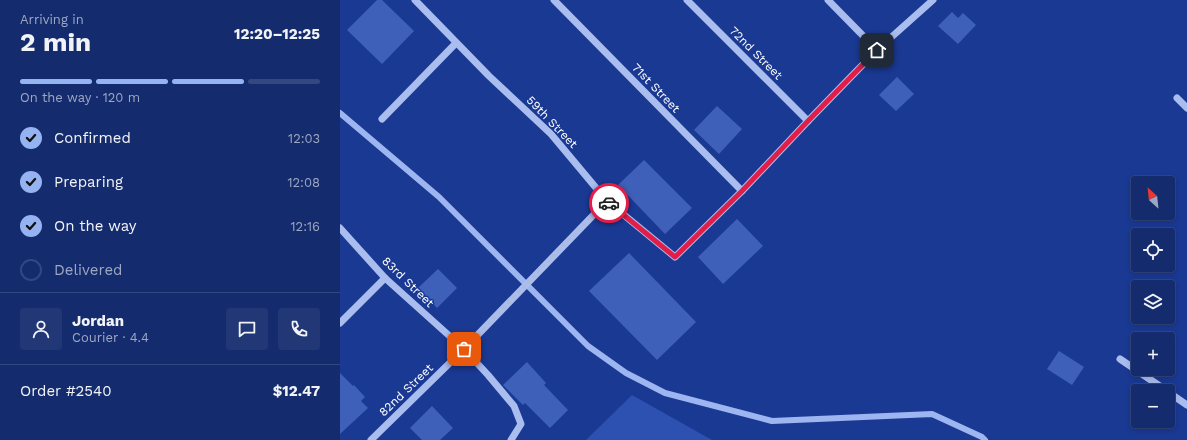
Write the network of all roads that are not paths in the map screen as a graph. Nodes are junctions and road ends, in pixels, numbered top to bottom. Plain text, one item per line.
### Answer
1 (415, 0) edge
2 (554, 0) edge
3 (687, 0) edge
4 (828, 0) edge
5 (933, 0) edge
6 (456, 43) junction
7 (877, 50) junction
8 (1177, 98) dead end
9 (1187, 108) edge
10 (382, 120) dead end
11 (808, 121) junction
12 (742, 191) junction
13 (606, 201) junction
14 (340, 228) edge
15 (385, 278) junction
16 (340, 323) edge
17 (464, 349) junction
18 (1120, 359) dead end
19 (1157, 384) edge
20 (1175, 397) edge
21 (1187, 405) edge
22 (370, 440) edge
23 (511, 440) edge

1 - 6 street, 59th Street
2 - 12 street, 71st Street
3 - 11 street, 72nd Street
4 - 7 street
5 - 7 street
6 - 10 street
6 - 13 street, 59th Street
7 - 11 street
8 - 9 street
11 - 12 street
12 - 13 street, 59th Street
13 - 17 street, 82nd Street
14 - 15 street, 83rd Street
15 - 16 street
15 - 17 street, 83rd Street
17 - 22 street, 82nd Street
17 - 23 street, 83rd Street
18 - 19 street
20 - 21 street

